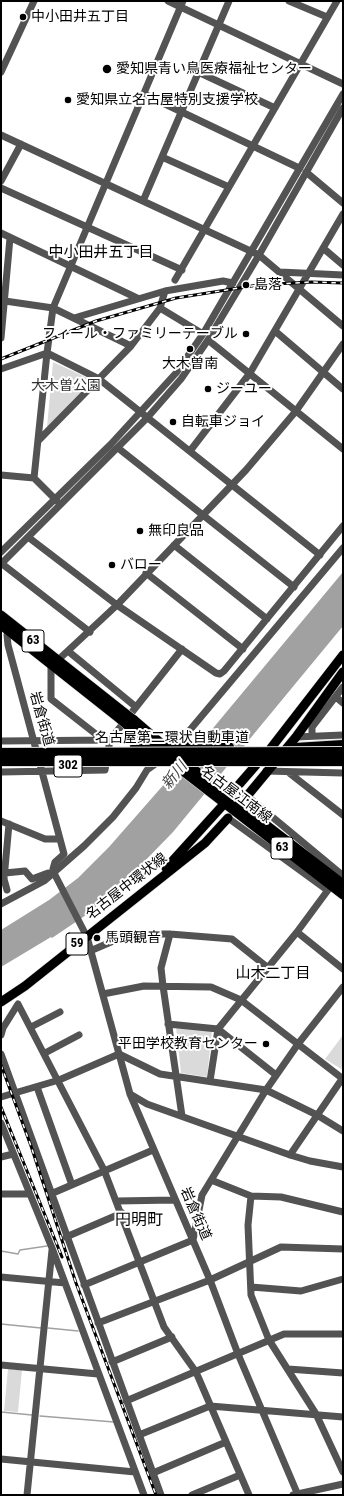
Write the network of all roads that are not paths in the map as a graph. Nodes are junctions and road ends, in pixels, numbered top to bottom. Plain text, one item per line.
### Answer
1 (34, 1) edge
2 (168, 1) edge
3 (229, 1) edge
4 (289, 1) edge
5 (337, 1) edge
6 (181, 4) edge
7 (327, 17) junction
8 (218, 25) junction
9 (4, 56) edge
10 (301, 64) junction
11 (1, 72) edge
12 (198, 72) junction
13 (343, 84) edge
14 (144, 94) junction
15 (343, 94) edge
16 (275, 108) junction
17 (343, 108) edge
18 (181, 112) junction
19 (1, 135) edge
20 (21, 144) junction
21 (253, 146) junction
22 (162, 157) junction
23 (299, 168) junction
24 (306, 172) junction
25 (1, 181) edge
26 (106, 184) junction
27 (229, 187) junction
28 (1, 188) edge
29 (143, 201) junction
30 (343, 203) edge
31 (343, 214) edge
32 (89, 227) junction
33 (205, 229) junction
34 (1, 233) edge
35 (10, 238) junction
36 (323, 248) junction
37 (251, 251) junction
38 (259, 255) junction
39 (343, 264) edge
40 (71, 266) junction
41 (182, 270) junction
42 (280, 272) junction
43 (309, 272) junction
44 (343, 275) edge
45 (175, 280) dead end
46 (233, 283) junction
47 (300, 288) junction
48 (165, 291) junction
49 (137, 298) junction
50 (5, 301) junction
51 (53, 308) junction
52 (160, 308) junction
53 (74, 318) junction
54 (343, 326) edge
55 (275, 331) junction
56 (206, 337) junction
57 (1, 338) edge
58 (343, 344) edge
59 (131, 346) junction
60 (47, 353) junction
61 (1, 369) edge
62 (250, 372) junction
63 (323, 373) junction
64 (99, 379) junction
65 (343, 389) edge
66 (296, 411) junction
67 (141, 413) junction
68 (147, 418) junction
69 (38, 441) junction
70 (118, 448) junction
71 (343, 449) edge
72 (190, 451) junction
73 (1, 475) edge
74 (34, 478) junction
75 (231, 485) junction
76 (58, 501) junction
77 (203, 515) junction
78 (343, 526) edge
79 (28, 537) junction
80 (174, 545) junction
81 (343, 548) edge
82 (1, 552) edge
83 (320, 555) junction
84 (1, 564) edge
85 (146, 574) junction
86 (294, 587) junction
87 (117, 605) junction
88 (1, 615) edge
89 (267, 619) junction
90 (1, 625) edge
91 (10, 632) junction
92 (90, 632) junction
93 (182, 649) junction
94 (243, 649) junction
95 (68, 652) junction
96 (343, 654) edge
97 (54, 662) junction
98 (343, 672) edge
99 (343, 686) edge
100 (336, 697) junction
101 (343, 703) edge
102 (136, 707) junction
103 (127, 720) junction
104 (311, 723) junction
105 (343, 735) edge
106 (312, 736) junction
107 (99, 740) junction
108 (110, 740) junction
109 (1, 741) edge
110 (34, 741) junction
111 (295, 742) junction
112 (343, 746) edge
113 (1, 748) edge
114 (154, 748) junction
115 (166, 748) junction
116 (271, 748) junction
117 (1, 752) edge
118 (343, 752) edge
119 (1, 761) edge
120 (343, 761) edge
121 (343, 764) edge
122 (154, 765) junction
123 (175, 765) junction
124 (253, 765) junction
125 (1, 766) edge
126 (193, 767) junction
127 (266, 768) junction
128 (1, 772) edge
129 (42, 772) junction
130 (288, 772) junction
131 (343, 773) edge
132 (247, 796) joint
133 (225, 799) junction
134 (343, 815) edge
135 (228, 818) joint
136 (1, 821) edge
137 (9, 824) junction
138 (60, 839) junction
139 (5, 873) junction
140 (55, 874) junction
141 (337, 880) edge
142 (152, 884) junction
143 (6, 890) dead end
144 (343, 895) edge
145 (1, 904) edge
146 (297, 932) junction
147 (85, 933) junction
148 (170, 934) junction
149 (90, 951) junction
150 (267, 967) junction
151 (343, 969) edge
152 (162, 986) junction
153 (343, 987) edge
154 (103, 994) junction
155 (241, 1000) junction
156 (1, 1002) edge
157 (60, 1012) dead end
158 (168, 1024) junction
159 (31, 1027) junction
160 (218, 1029) junction
161 (79, 1034) dead end
162 (1, 1035) edge
163 (298, 1044) junction
164 (45, 1053) junction
165 (1, 1054) edge
166 (119, 1054) junction
167 (276, 1076) junction
168 (177, 1078) junction
169 (342, 1079) edge
170 (59, 1080) junction
171 (210, 1081) junction
172 (37, 1087) junction
173 (266, 1090) junction
174 (15, 1092) junction
175 (130, 1094) junction
176 (1, 1097) edge
177 (317, 1115) junction
178 (182, 1116) junction
179 (1, 1123) edge
180 (343, 1131) edge
181 (238, 1136) junction
182 (153, 1150) junction
183 (13, 1154) junction
184 (290, 1155) junction
185 (1, 1156) edge
186 (343, 1167) edge
187 (104, 1170) junction
188 (211, 1180) junction
189 (72, 1185) junction
190 (2, 1192) edge
191 (53, 1193) junction
192 (29, 1194) junction
193 (251, 1196) junction
194 (174, 1200) junction
195 (117, 1201) junction
196 (343, 1212) edge
197 (122, 1213) junction
198 (66, 1237) junction
199 (193, 1240) junction
200 (52, 1248) junction
201 (343, 1250) edge
202 (249, 1260) junction
203 (140, 1262) junction
204 (1, 1277) edge
205 (343, 1279) edge
206 (210, 1280) junction
207 (49, 1281) junction
208 (65, 1283) junction
209 (84, 1285) junction
210 (251, 1287) junction
211 (154, 1301) junction
212 (98, 1324) junction
213 (343, 1334) edge
214 (172, 1337) junction
215 (269, 1340) junction
216 (238, 1354) junction
217 (112, 1362) junction
218 (1, 1364) edge
219 (40, 1368) junction
220 (288, 1370) junction
221 (196, 1372) junction
222 (343, 1373) edge
223 (98, 1374) junction
224 (126, 1401) junction
225 (210, 1406) junction
226 (262, 1409) junction
227 (316, 1414) junction
228 (343, 1417) edge
229 (139, 1435) junction
230 (226, 1442) junction
231 (1, 1459) edge
232 (30, 1462) junction
233 (135, 1472) junction
234 (153, 1472) junction
235 (343, 1472) edge
236 (240, 1475) junction
237 (343, 1484) edge
238 (296, 1494) edge
239 (27, 1495) edge
240 (144, 1495) edge
241 (161, 1495) edge
242 (192, 1495) edge
243 (249, 1495) edge

1 - 9 street
2 - 6 street
3 - 8 street
4 - 7 street
5 - 7 street
6 - 8 street
6 - 14 street
7 - 10 street
8 - 10 street
8 - 12 street
9 - 11 street
10 - 13 street
10 - 16 street
12 - 16 street
12 - 18 street
14 - 18 street
14 - 26 street
15 - 23 street
16 - 21 street
17 - 24 street
18 - 21 street
18 - 22 street
19 - 20 street
20 - 25 street
20 - 26 street
21 - 23 street
21 - 27 street
22 - 27 street
22 - 29 street
23 - 37 street
24 - 30 street
24 - 38 street
26 - 29 street
26 - 32 street
27 - 33 street
28 - 32 street
29 - 33 street
31 - 36 street
32 - 40 street
32 - 41 street
33 - 37 street
33 - 41 street
34 - 35 street
35 - 40 street
35 - 50 street
36 - 39 street
36 - 43 street
37 - 38 street
37 - 46 street
38 - 42 street
38 - 56 street
40 - 49 street
40 - 51 street
41 - 45 street
42 - 43 street
42 - 47 street
43 - 44 street
43 - 47 street
46 - 48 street
46 - 56 street
47 - 54 street
47 - 55 street
48 - 49 street
48 - 52 street
49 - 53 street
50 - 51 street
50 - 57 street
51 - 53 street
51 - 60 street
52 - 56 street
52 - 59 street
53 - 59 street
55 - 62 street
55 - 63 street
56 - 62 street
56 - 67 street
56 - 68 street
58 - 63 street
59 - 64 street
60 - 61 street
60 - 64 street
60 - 69 street
62 - 66 street
62 - 72 street
63 - 65 street
63 - 66 street
64 - 67 street
64 - 69 street
66 - 71 street
66 - 75 street
67 - 68 street
67 - 76 street
68 - 70 street
68 - 72 street
69 - 74 street
70 - 76 street
70 - 77 street
72 - 75 street
73 - 74 street
74 - 76 street
75 - 77 street
75 - 83 street
76 - 79 street
76 - 82 street
77 - 80 street
77 - 86 street
78 - 83 street
79 - 84 street
79 - 87 street
80 - 85 street
80 - 89 street
81 - 115 street
83 - 86 street
84 - 92 street
85 - 87 street
85 - 94 street
86 - 89 street
87 - 92 street
87 - 93 street
88 - 97 main road, 名古屋江南線 / 63
89 - 94 street
90 - 91 main road, 名古屋江南線 / 63
91 - 97 main road, 名古屋江南線 / 63
91 - 110 street, 岩倉街道
92 - 95 street
93 - 94 street
93 - 102 street
95 - 97 street
95 - 102 street
96 - 116 main road
97 - 103 main road, 名古屋江南線 / 63
97 - 107 street
98 - 104 main road
99 - 100 street
100 - 101 street
100 - 104 street
102 - 108 street
103 - 114 main road, 名古屋江南線 / 63
103 - 115 main road, 名古屋江南線 / 63
104 - 106 street
104 - 111 main road
105 - 106 street
106 - 111 street
107 - 108 street
107 - 110 street
108 - 129 street
109 - 110 street
110 - 129 street, 岩倉街道
111 - 112 highway
111 - 116 highway, 302
111 - 127 main road
113 - 114 highway, 302
114 - 115 highway, 302
114 - 123 main road, 名古屋江南線 / 63
115 - 116 highway, 302
115 - 126 main road, 名古屋江南線 / 63
117 - 118 highway, 名古屋第二環状自動車道, bridge
119 - 120 highway, 名古屋第二環状自動車道, bridge
121 - 127 highway, 302
122 - 123 highway, 302
122 - 125 highway, 302
122 - 140 street
123 - 126 highway, 302
123 - 133 main road, 名古屋江南線 / 63
124 - 126 highway, 302
124 - 127 highway, 302
124 - 133 main road
126 - 133 main road, 名古屋江南線 / 63
127 - 130 street
127 - 132 main road
128 - 129 street
129 - 138 street, 岩倉街道
130 - 131 street
130 - 134 street
132 - 141 street
133 - 141 main road, 名古屋江南線 / 63
133 - 142 main road
135 - 141 street
135 - 142 main road, 名古屋中環状線 / 59
136 - 137 street
137 - 138 street
137 - 139 street
138 - 140 street, 岩倉街道
139 - 140 street
139 - 143 street
140 - 145 street
140 - 147 street, 岩倉街道
141 - 144 main road, 名古屋江南線 / 63
141 - 146 street
142 - 147 main road, 名古屋中環状線 / 59
146 - 150 street
146 - 151 street
147 - 149 street, 岩倉街道
147 - 156 main road, 名古屋中環状線 / 59
148 - 149 street
148 - 150 street
148 - 152 street
149 - 154 street, 岩倉街道
150 - 155 street
152 - 154 street
152 - 155 street
152 - 158 street
153 - 163 street
154 - 166 street, 岩倉街道
155 - 160 street
155 - 163 street
157 - 159 street
158 - 160 street
158 - 168 street
159 - 162 street
159 - 164 street
160 - 167 street
160 - 171 street
161 - 164 street
163 - 167 street
163 - 169 street
164 - 170 street
165 - 174 street
166 - 168 street
166 - 170 street
166 - 175 street, 岩倉街道
167 - 173 street
168 - 171 street
168 - 178 street
169 - 177 street
170 - 172 street
170 - 187 street
171 - 173 street
172 - 174 street
172 - 189 street
173 - 177 street
173 - 181 street
174 - 176 street
174 - 191 street
175 - 178 street
175 - 182 street, 岩倉街道
177 - 180 street
177 - 184 street
178 - 181 street
179 - 183 street
181 - 184 street
181 - 188 street
182 - 187 street
182 - 194 street, 岩倉街道
183 - 185 street
183 - 192 street
184 - 186 street
187 - 189 street
187 - 195 street
188 - 193 street
188 - 199 street
189 - 191 street
190 - 192 street
191 - 198 street
192 - 200 street
193 - 196 street
193 - 202 street
194 - 195 street
194 - 199 street, 岩倉街道
195 - 197 street
197 - 198 street
197 - 203 street
198 - 209 street
199 - 203 street
199 - 206 street, 岩倉街道
200 - 207 street
200 - 208 street
201 - 202 street
202 - 206 street
202 - 210 street
203 - 209 street
203 - 211 street
204 - 207 street
205 - 210 street
206 - 211 street
206 - 216 street, 岩倉街道
207 - 208 street
207 - 219 street
208 - 223 street
209 - 212 street
210 - 215 street
211 - 212 street
211 - 214 street
212 - 217 street
213 - 215 street
214 - 217 street
214 - 221 street
215 - 216 street
215 - 220 street
216 - 221 street
216 - 226 street, 岩倉街道
217 - 224 street
218 - 219 street
219 - 223 street
219 - 232 street
220 - 222 street
220 - 227 street
221 - 224 street
221 - 225 street
223 - 233 street
224 - 229 street
225 - 226 street
225 - 229 street
225 - 230 street
226 - 227 street
226 - 238 street, 岩倉街道
227 - 228 street
227 - 235 street
229 - 234 street
230 - 234 street
230 - 236 street
231 - 232 street
232 - 233 street
232 - 239 street
233 - 240 street
234 - 241 street
236 - 242 street
236 - 243 street
237 - 238 street

